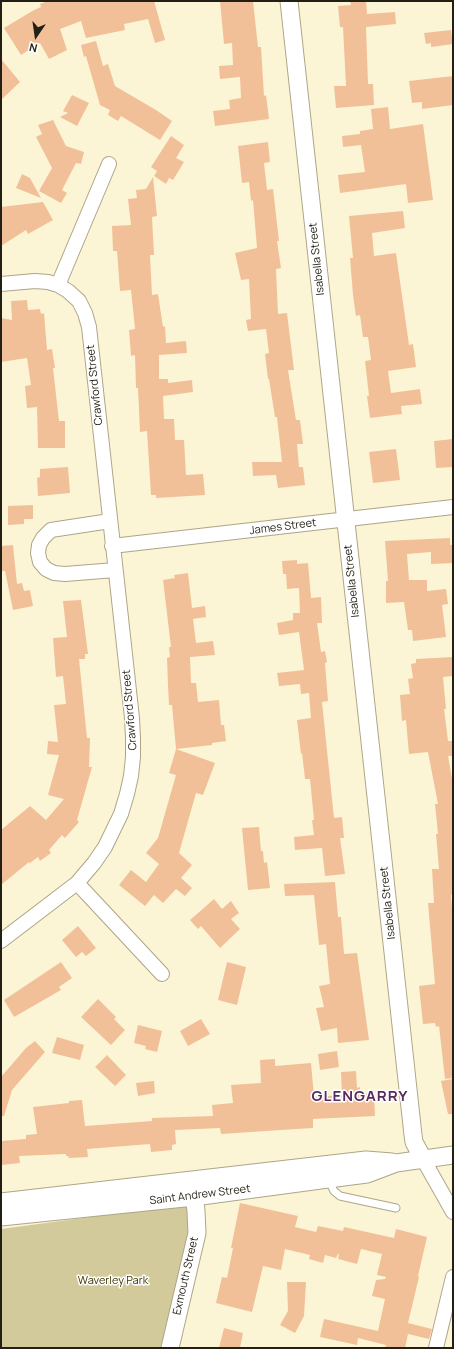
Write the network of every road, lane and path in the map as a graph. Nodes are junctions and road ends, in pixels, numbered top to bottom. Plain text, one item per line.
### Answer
1 (289, 1) edge
2 (109, 164) dead end
3 (1, 284) edge
4 (58, 285) junction
5 (453, 508) edge
6 (345, 519) junction
7 (110, 521) junction
8 (112, 546) junction
9 (115, 570) junction
10 (76, 883) junction
11 (1, 941) edge
12 (162, 974) dead end
13 (453, 1155) edge
14 (423, 1159) junction
15 (396, 1163) junction
16 (328, 1179) junction
17 (192, 1180) junction
18 (194, 1197) junction
19 (1, 1202) edge
20 (396, 1208) dead end
21 (453, 1212) edge
22 (1, 1217) edge
23 (453, 1277) edge
24 (170, 1348) edge
25 (436, 1348) edge

1 - 6 street, Isabella Street
2 - 4 street
3 - 4 street, Crawford Street
4 - 7 street, Crawford Street
5 - 6 street, James Street
6 - 8 street, James Street
6 - 14 street, Isabella Street
7 - 8 street, Crawford Street
7 - 9 street
8 - 9 street, Crawford Street
9 - 10 street, Crawford Street
10 - 11 street, Crawford Street
10 - 12 street
13 - 14 street, Saint Andrew Street
14 - 15 street, Saint Andrew Street
14 - 21 street
15 - 16 street, Saint Andrew Street
15 - 17 street, Saint Andrew Street
16 - 18 street, Saint Andrew Street
16 - 20 lane
17 - 18 street, Exmouth Street
17 - 19 street, Saint Andrew Street
18 - 22 street, Saint Andrew Street
18 - 24 street, Exmouth Street
23 - 25 street

